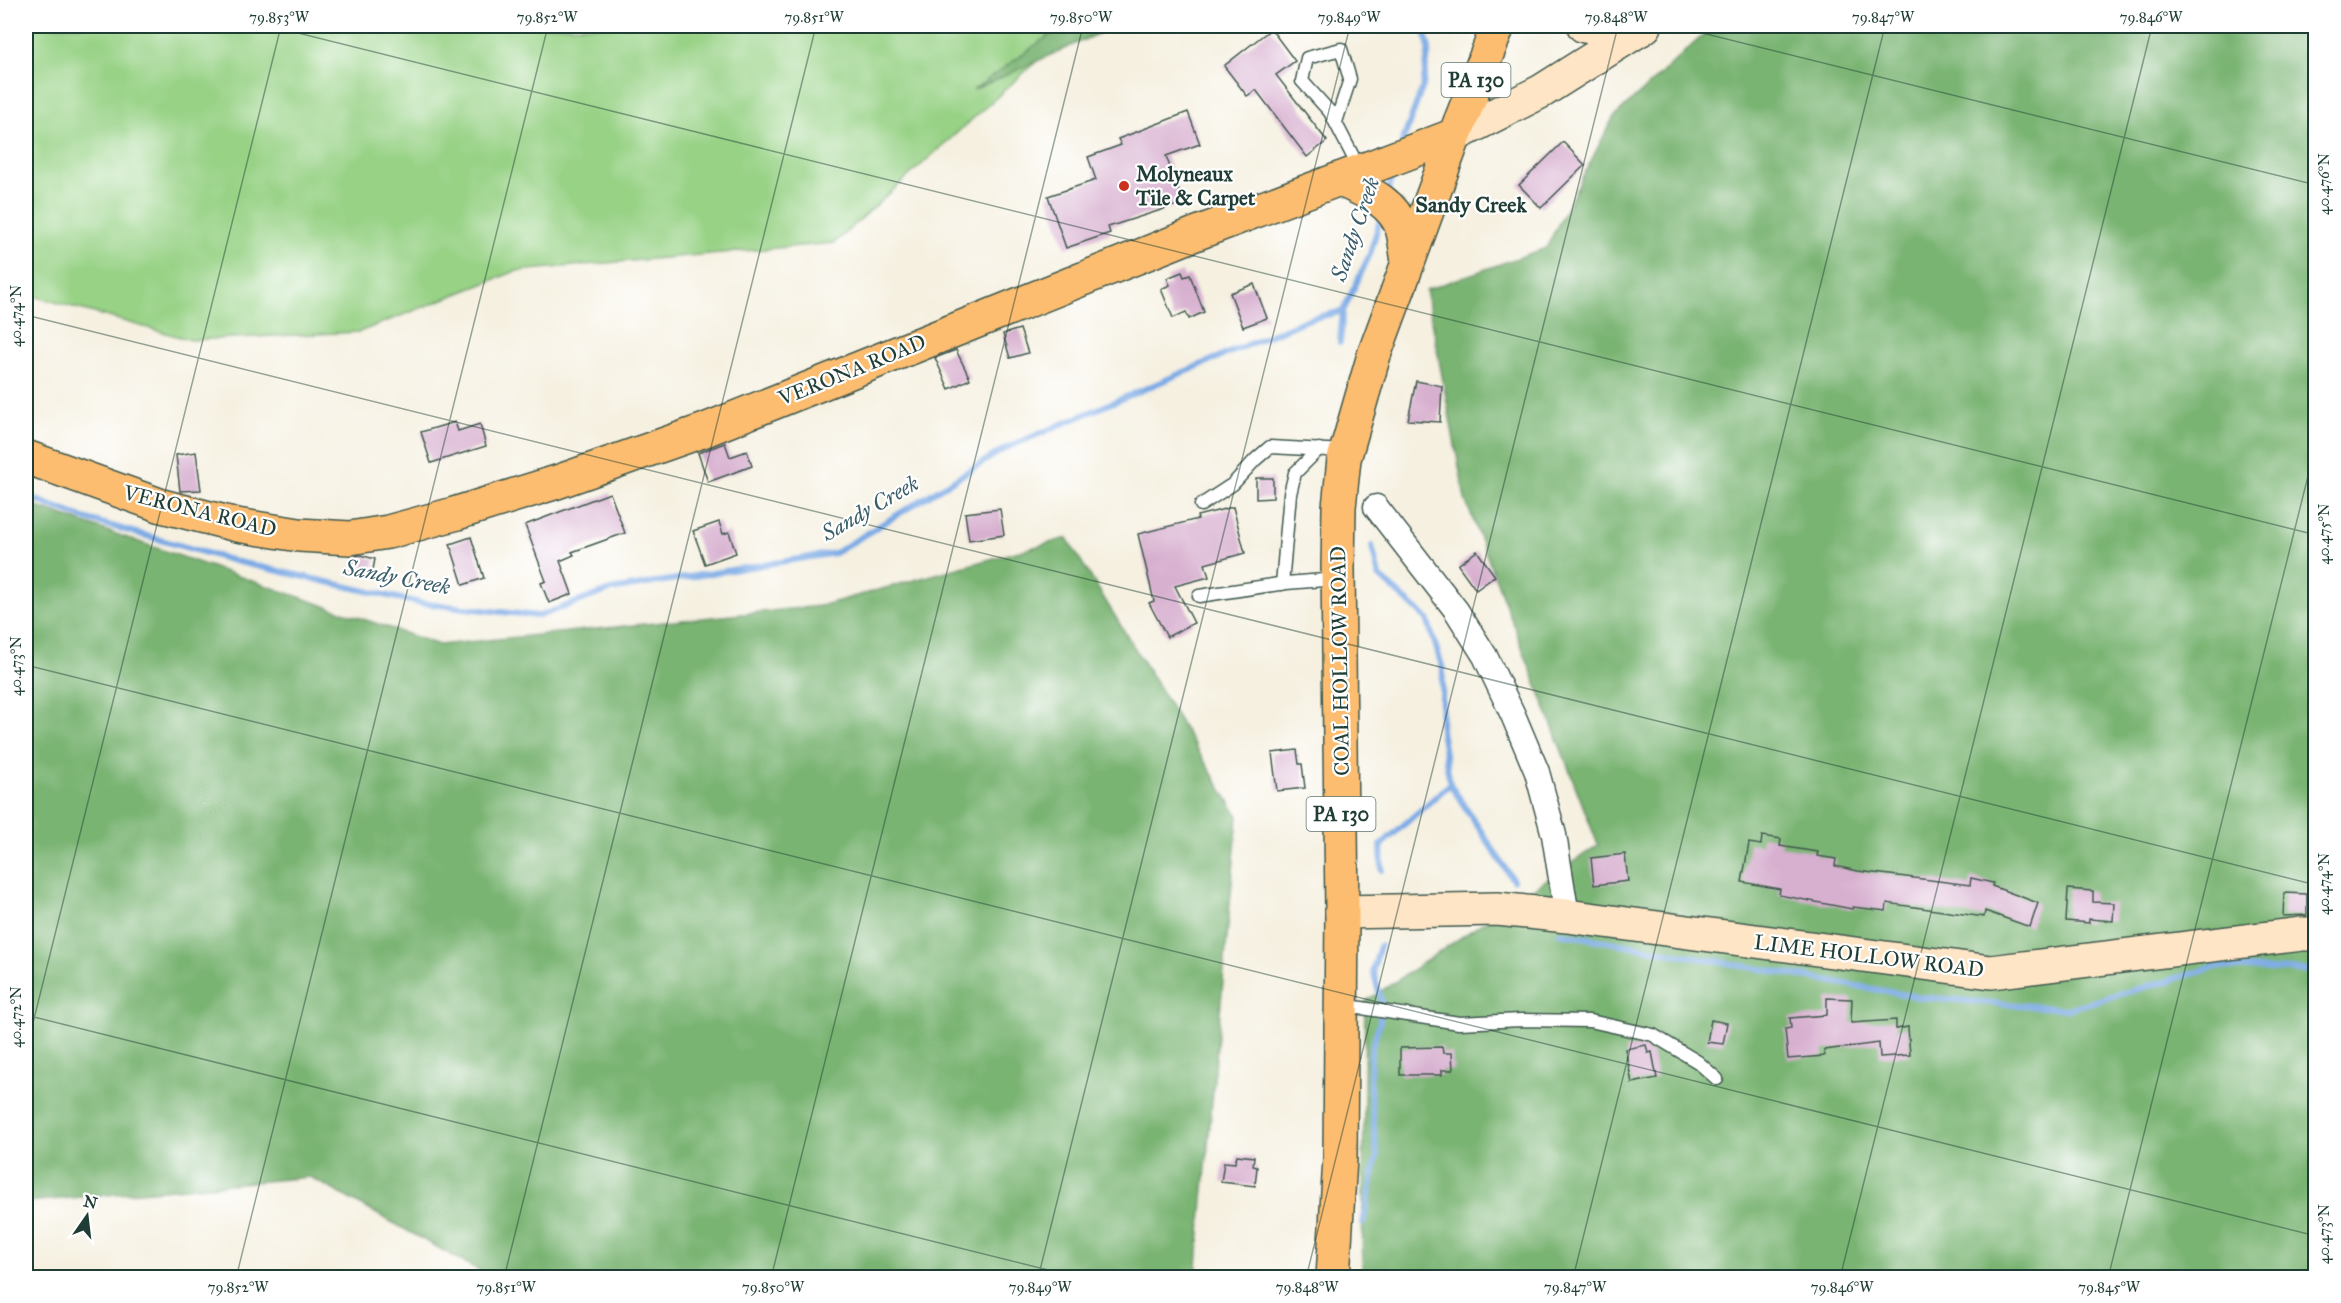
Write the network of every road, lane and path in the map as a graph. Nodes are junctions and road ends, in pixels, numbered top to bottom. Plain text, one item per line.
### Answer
1 (1498, 26) edge
2 (1584, 26) edge
3 (1643, 27) edge
4 (1336, 122) junction
5 (1455, 135) junction
6 (1378, 180) junction
7 (1408, 261) junction
8 (1333, 450) junction
9 (26, 458) edge
10 (1201, 506) dead end
11 (1376, 507) dead end
12 (1338, 579) junction
13 (1282, 584) junction
14 (1199, 596) dead end
15 (1342, 912) junction
16 (1567, 916) junction
17 (2316, 934) edge
18 (1353, 1007) junction
19 (1717, 1079) dead end
20 (1333, 1278) edge

1 - 5 main road, PA 130
2 - 3 street
3 - 5 street, VERONA ROAD
4 - 4 lane
4 - 6 lane
5 - 6 main road, VERONA ROAD
5 - 7 main road, COAL HOLLOW ROAD / PA 130
6 - 7 main road
6 - 9 main road, VERONA ROAD
7 - 8 main road, COAL HOLLOW ROAD / PA 130
8 - 10 lane
8 - 12 main road, COAL HOLLOW ROAD / PA 130
8 - 13 lane
11 - 16 street
12 - 13 lane
12 - 15 main road, COAL HOLLOW ROAD / PA 130
13 - 14 lane
15 - 16 street, LIME HOLLOW ROAD
15 - 18 main road, COAL HOLLOW ROAD / PA 130
16 - 17 street, LIME HOLLOW ROAD
18 - 19 lane
18 - 20 main road, COAL HOLLOW ROAD / PA 130

